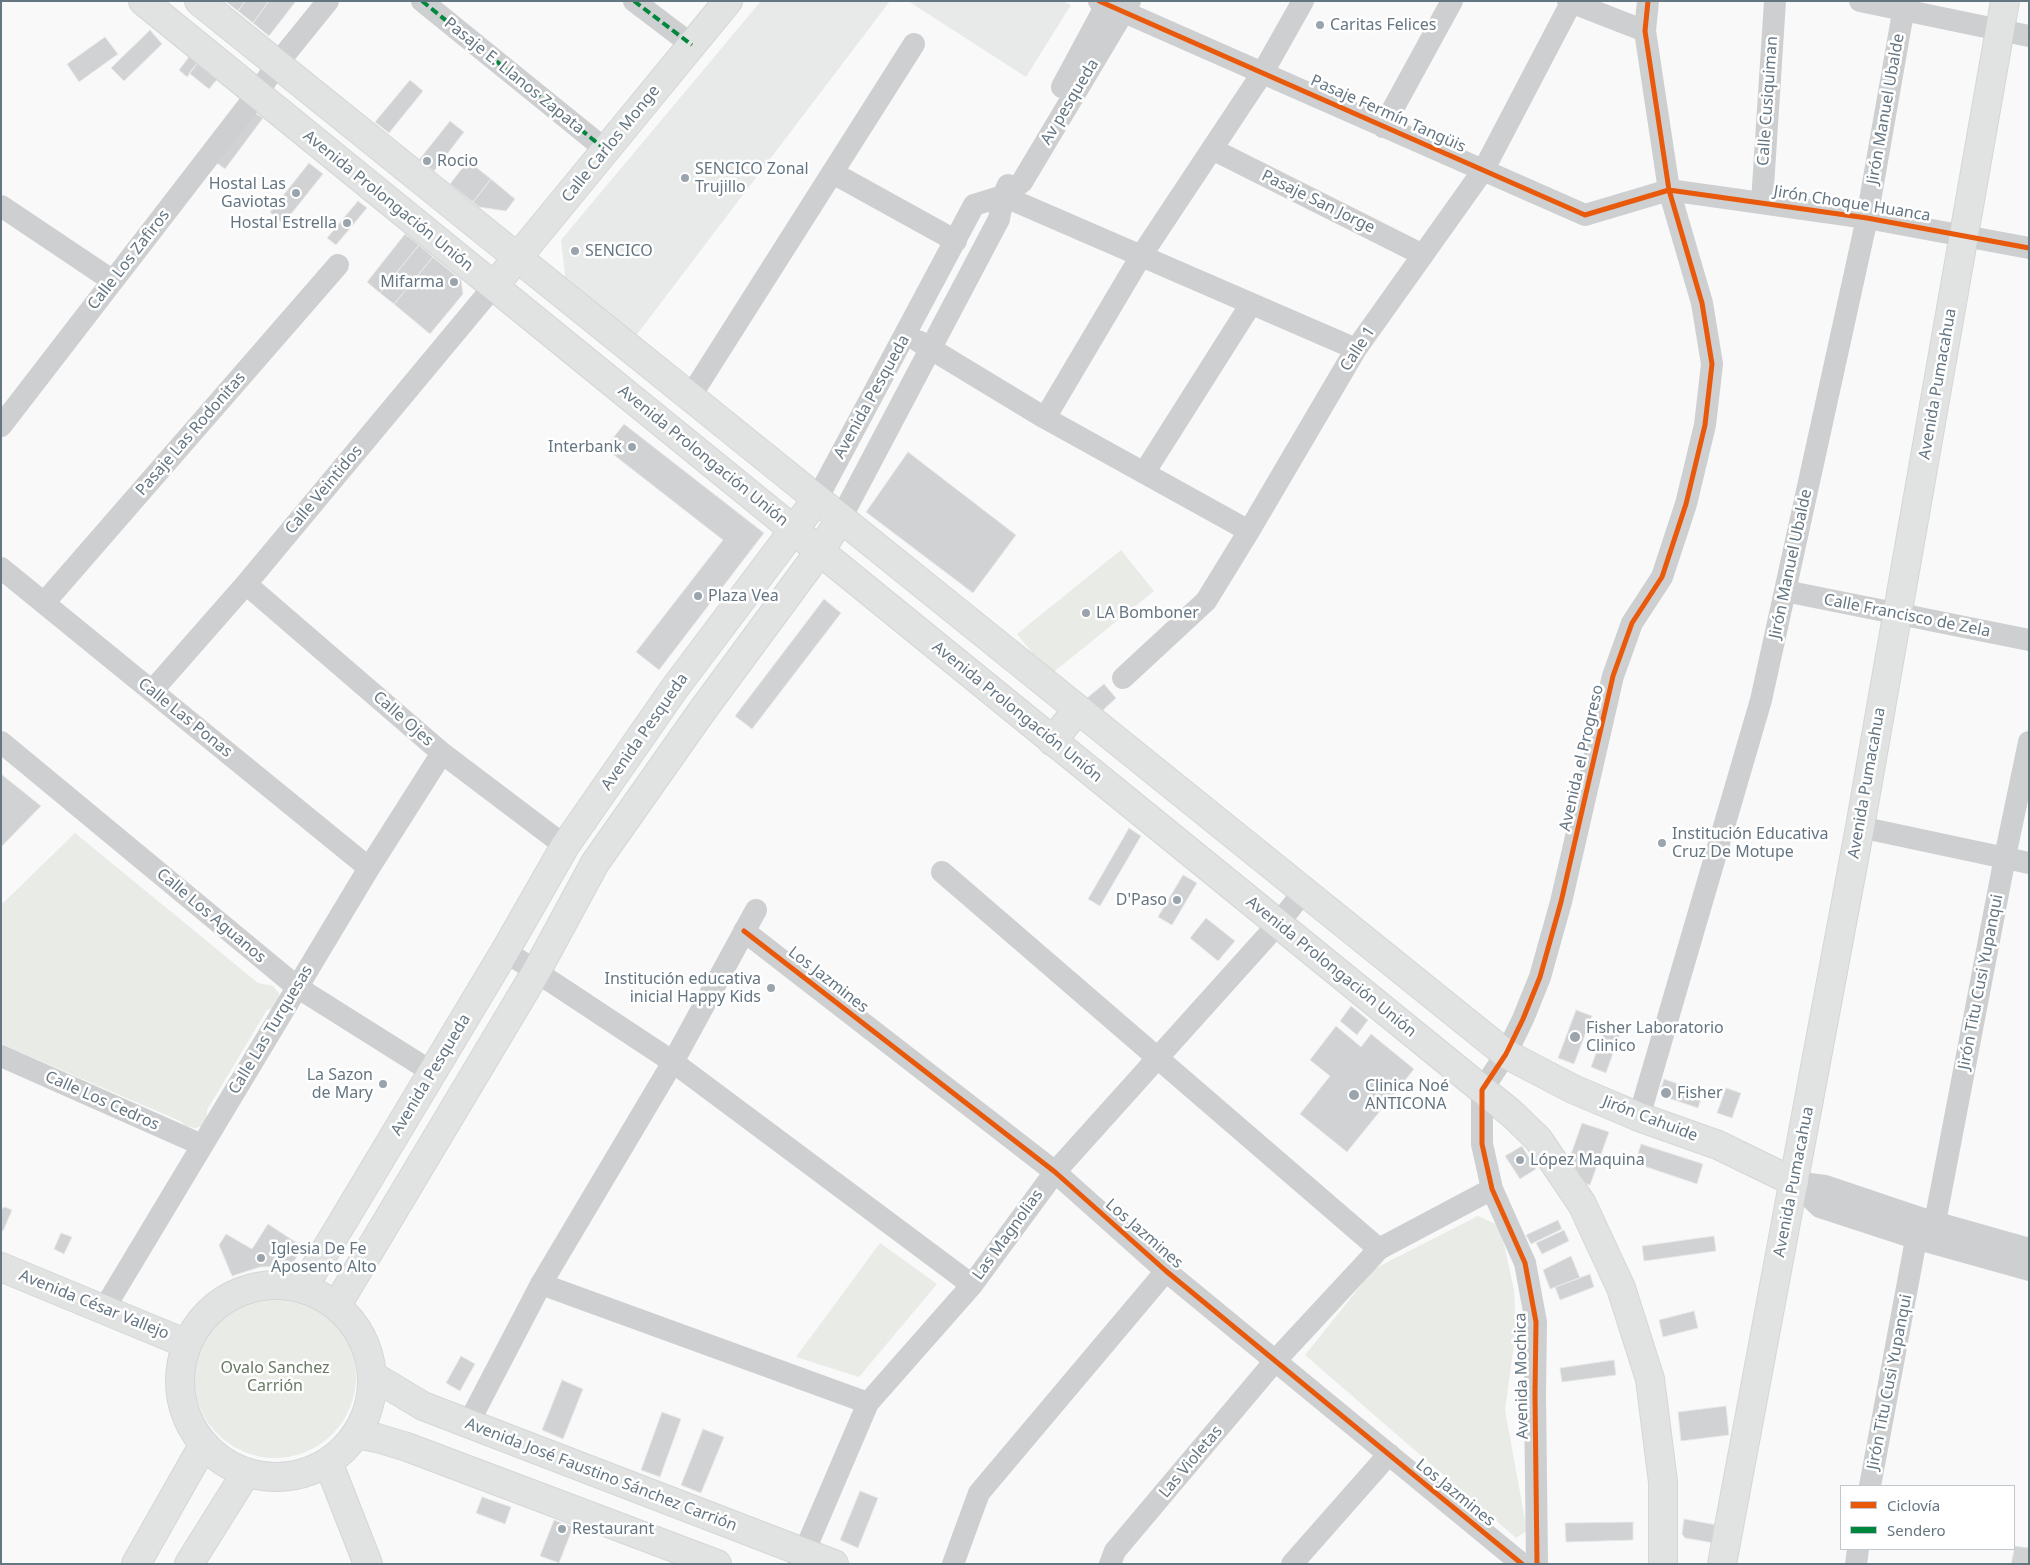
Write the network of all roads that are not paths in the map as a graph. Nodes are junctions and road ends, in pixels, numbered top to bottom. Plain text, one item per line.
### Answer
1 (143, 1) edge
2 (199, 1) edge
3 (328, 1) edge
4 (422, 1) edge
5 (634, 1) edge
6 (728, 1) edge
7 (1303, 1) edge
8 (1452, 1) edge
9 (1648, 1) edge
10 (1775, 1) edge
11 (1860, 1) edge
12 (2005, 1) edge
13 (1569, 2) edge
14 (1114, 4) edge
15 (1904, 6) edge
16 (1645, 31) junction
17 (2000, 31) junction
18 (2029, 36) edge
19 (914, 44) dead end
20 (692, 45) junction
21 (277, 64) junction
22 (1263, 72) junction
23 (257, 94) junction
24 (1384, 127) junction
25 (606, 150) junction
26 (1212, 150) junction
27 (1484, 169) junction
28 (833, 173) junction
29 (1670, 190) junction
30 (1003, 196) junction
31 (1762, 202) junction
32 (2, 208) edge
33 (1867, 218) junction
34 (543, 228) junction
35 (1964, 236) junction
36 (956, 241) junction
37 (2029, 248) edge
38 (1423, 255) junction
39 (1141, 256) junction
40 (518, 258) junction
41 (338, 266) dead end
42 (113, 281) junction
43 (552, 285) junction
44 (494, 286) junction
45 (1251, 304) junction
46 (907, 333) junction
47 (931, 349) junction
48 (1356, 349) junction
49 (690, 397) junction
50 (1044, 418) junction
51 (1, 426) edge
52 (1144, 473) junction
53 (817, 499) junction
54 (841, 518) junction
55 (794, 530) junction
56 (1249, 531) junction
57 (820, 551) junction
58 (1, 568) edge
59 (246, 584) junction
60 (1785, 591) junction
61 (44, 603) junction
62 (1897, 614) junction
63 (2029, 640) edge
64 (1123, 678) dead end
65 (674, 689) junction
66 (152, 691) junction
67 (1078, 709) junction
68 (702, 711) junction
69 (1052, 741) junction
70 (1, 742) edge
71 (2029, 742) edge
72 (442, 753) junction
73 (1860, 827) junction
74 (565, 846) junction
75 (2005, 857) junction
76 (2029, 863) edge
77 (369, 868) junction
78 (942, 872) dead end
79 (1304, 891) junction
80 (756, 910) dead end
81 (1278, 924) junction
82 (744, 931) junction
83 (506, 951) junction
84 (536, 972) junction
85 (297, 987) junction
86 (1506, 1054) junction
87 (1, 1056) edge
88 (1157, 1058) junction
89 (672, 1062) junction
90 (432, 1072) junction
91 (1482, 1090) junction
92 (1639, 1117) junction
93 (202, 1145) junction
94 (1055, 1172) junction
95 (1794, 1182) junction
96 (1492, 1189) junction
97 (1925, 1226) junction
98 (1379, 1249) junction
99 (2029, 1249) edge
100 (1, 1267) edge
101 (2029, 1270) edge
102 (1166, 1271) junction
103 (541, 1284) junction
104 (972, 1285) junction
105 (303, 1288) junction
106 (337, 1305) junction
107 (104, 1309) junction
108 (187, 1344) junction
109 (1276, 1361) junction
110 (373, 1376) junction
111 (868, 1403) junction
112 (468, 1424) junction
113 (357, 1434) junction
114 (204, 1444) junction
115 (1388, 1454) junction
116 (328, 1462) junction
117 (246, 1473) junction
118 (1870, 1485) edge
119 (1858, 1550) edge
120 (802, 1558) edge
121 (136, 1564) edge
122 (189, 1564) edge
123 (368, 1564) edge
124 (717, 1564) edge
125 (834, 1564) edge
126 (953, 1564) edge
127 (1110, 1564) edge
128 (1292, 1564) edge
129 (1522, 1564) edge
130 (1537, 1564) edge
131 (1663, 1564) edge
132 (1722, 1564) edge
133 (1856, 1564) edge

1 - 23 main road, Avenida Prolongación Unión
2 - 21 main road
3 - 21 street, Calle Los Zafiros
4 - 25 street, Pasaje E. Llanos Zapata
5 - 20 street
6 - 20 main road, Calle Carlos Monge
7 - 22 street
8 - 24 street
9 - 16 street, Avenida el Progreso
10 - 31 street, Calle Cusiquiman
11 - 15 street
12 - 17 main road, Avenida Pumacahua
13 - 16 street
13 - 27 street, Calle 1
14 - 22 street, Pasaje Fermín Tangüis
14 - 30 street, Avenida Pesqueda
15 - 17 street
15 - 33 street, Jirón Manuel Ubalde
16 - 29 street, Avenida el Progreso
17 - 18 street
17 - 35 main road, Avenida Pumacahua
19 - 28 street
20 - 25 main road, Calle Carlos Monge
21 - 23 street, Calle Los Zafiros
21 - 40 main road
22 - 24 street, Pasaje Fermín Tangüis
22 - 26 street
23 - 42 street, Calle Los Zafiros
23 - 44 main road, Avenida Prolongación Unión
24 - 27 street, Pasaje Fermín Tangüis
25 - 34 main road, Calle Carlos Monge
26 - 38 street, Pasaje San Jorge
26 - 39 street
27 - 29 street, Pasaje Fermín Tangüis
27 - 38 street, Calle 1
28 - 36 street
28 - 49 street
29 - 31 street, Jirón Choque Huanca
29 - 86 street, Avenida el Progreso
30 - 36 street, Avenida Pesqueda
30 - 39 street
30 - 47 street, Avenida Pesqueda
31 - 33 street, Jirón Choque Huanca
32 - 42 street
33 - 35 street, Jirón Choque Huanca
33 - 60 street, Jirón Manuel Ubalde
34 - 40 main road, Calle Carlos Monge
34 - 43 main road
35 - 37 street, Jirón Choque Huanca
35 - 62 main road, Avenida Pumacahua
36 - 46 street, Avenida Pesqueda
38 - 48 street, Calle 1
39 - 45 street
39 - 50 street
40 - 43 main road
40 - 44 main road, Calle Carlos Monge
41 - 61 street, Pasaje Las Rodonitas
42 - 51 street, Calle Los Zafiros
43 - 49 main road
44 - 55 main road, Avenida Prolongación Unión
44 - 59 street, Calle Veintidos
45 - 48 street
45 - 52 street
46 - 47 street
46 - 53 street, Avenida Pesqueda
47 - 50 street
47 - 54 street, Avenida Pesqueda
48 - 56 street, Calle 1
49 - 53 main road
50 - 52 street
52 - 56 street
53 - 54 main road
53 - 55 main road, Avenida Pesqueda
54 - 57 main road, Avenida Pesqueda
54 - 67 main road
55 - 57 main road, Avenida Prolongación Unión
55 - 65 main road, Avenida Pesqueda
56 - 64 street, Calle 1
57 - 68 main road, Avenida Pesqueda
57 - 69 main road, Avenida Prolongación Unión
58 - 61 street, Calle Las Ponas
59 - 66 street, Calle Veintidos
59 - 72 street, Calle Ojes
60 - 62 street, Calle Francisco de Zela
60 - 92 street, Jirón Manuel Ubalde
61 - 66 street, Calle Las Ponas
62 - 63 street, Calle Francisco de Zela
62 - 73 main road, Avenida Pumacahua
65 - 68 main road
65 - 74 main road, Avenida Pesqueda
66 - 77 street, Calle Las Ponas
67 - 69 main road
67 - 79 main road
68 - 84 main road, Avenida Pesqueda
69 - 81 main road, Avenida Prolongación Unión
70 - 85 street, Calle Los Aguanos
71 - 75 street, Jirón Titu Cusi Yupanqui
72 - 74 street, Calle Ojes
72 - 77 street, Calle Las Turquesas
73 - 75 street
73 - 95 main road, Avenida Pumacahua
74 - 83 main road, Avenida Pesqueda
75 - 76 street
75 - 97 street, Jirón Titu Cusi Yupanqui
77 - 85 street, Calle Las Turquesas
78 - 88 street
79 - 81 street, Las Magnolias
79 - 86 main road
80 - 82 street
81 - 88 street, Las Magnolias
81 - 91 main road, Avenida Prolongación Unión
82 - 89 street
82 - 94 street, Los Jazmines
83 - 84 street
83 - 90 main road, Avenida Pesqueda
84 - 89 street
84 - 106 main road, Avenida Pesqueda
85 - 90 street, Calle Los Aguanos
85 - 93 street, Calle Las Turquesas
86 - 91 street
86 - 92 main road, Jirón Cahuide
87 - 93 street, Calle Los Cedros
88 - 94 street, Las Magnolias
88 - 98 street
89 - 103 street
89 - 104 street
90 - 105 main road, Avenida Pesqueda
91 - 96 street, Avenida Mochica
91 - 131 main road, Avenida Prolongación Unión
92 - 95 main road, Jirón Cahuide
93 - 107 street, Calle Las Turquesas
94 - 102 street, Los Jazmines
94 - 104 street, Las Magnolias
95 - 97 street, Jirón Cahuide
95 - 132 main road, Avenida Pumacahua
96 - 98 street, Las Violetas
96 - 130 street, Avenida Mochica
97 - 99 street, Jirón Cahuide
97 - 101 street, Jirón Cahuide
97 - 118 street, Jirón Titu Cusi Yupanqui
98 - 109 street, Las Violetas
100 - 107 main road, Avenida César Vallejo
102 - 109 street, Los Jazmines
102 - 126 street
103 - 111 street
103 - 112 street
104 - 111 street, Las Magnolias
105 - 106 main road
105 - 108 main road
106 - 110 main road
107 - 108 main road, Avenida César Vallejo
108 - 114 main road
109 - 115 street, Los Jazmines
109 - 127 street, Las Violetas
110 - 112 main road, Avenida José Faustino Sánchez Carrión
110 - 113 main road
111 - 120 street, Las Magnolias
112 - 120 main road, Avenida José Faustino Sánchez Carrión
113 - 116 main road
113 - 124 main road
114 - 117 main road
114 - 121 main road
115 - 128 street
115 - 129 street, Los Jazmines
116 - 117 main road
116 - 123 main road
117 - 122 main road
119 - 133 street
120 - 125 main road, Avenida José Faustino Sánchez Carrión

